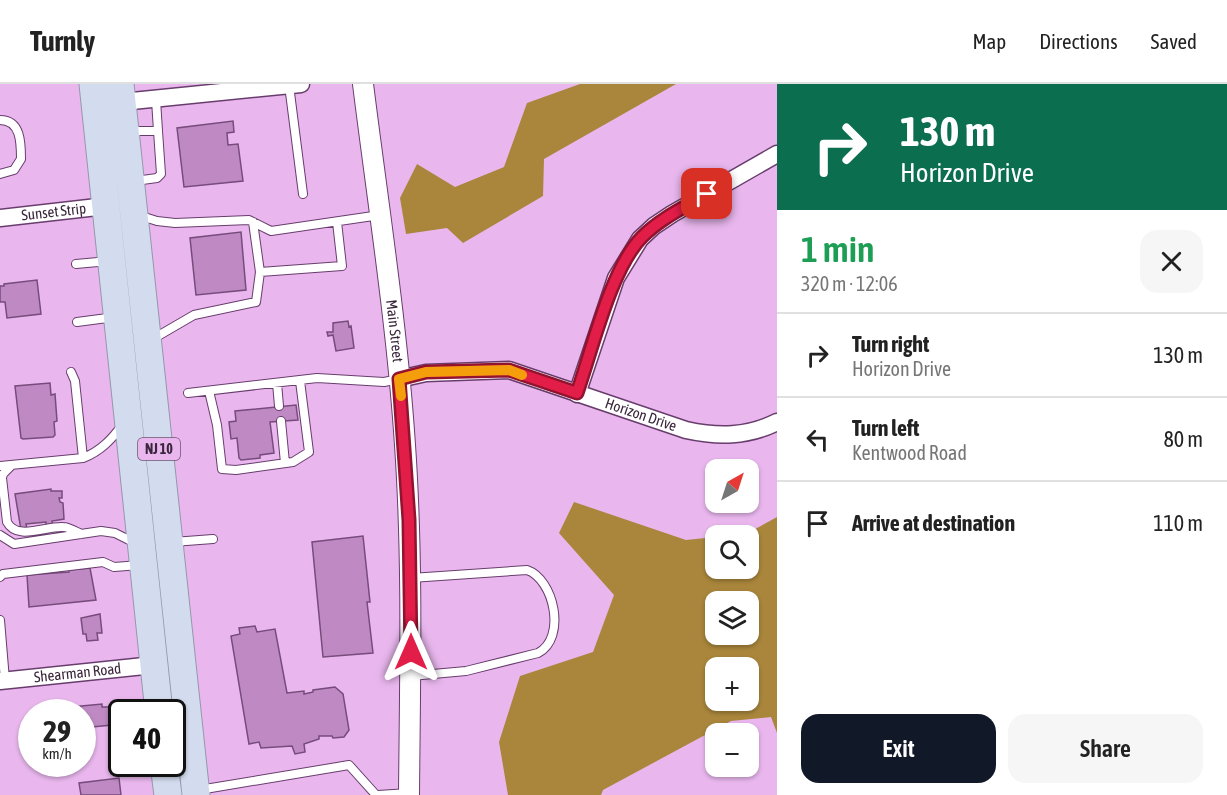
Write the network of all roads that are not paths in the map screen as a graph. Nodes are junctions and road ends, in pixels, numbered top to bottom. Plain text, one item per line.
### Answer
1 (93, 84) edge
2 (363, 84) edge
3 (295, 85) edge
4 (271, 86) edge
5 (221, 88) edge
6 (121, 93) edge
7 (156, 100) junction
8 (0, 120) edge
9 (158, 131) junction
10 (126, 132) junction
11 (777, 154) edge
12 (0, 174) edge
13 (131, 181) junction
14 (303, 194) dead end
15 (106, 206) junction
16 (134, 213) junction
17 (380, 215) junction
18 (0, 218) edge
19 (253, 222) junction
20 (337, 222) junction
21 (112, 260) junction
22 (76, 264) dead end
23 (260, 272) junction
24 (118, 317) junction
25 (77, 322) dead end
26 (148, 342) junction
27 (71, 372) dead end
28 (399, 379) junction
29 (300, 381) junction
30 (277, 383) junction
31 (209, 391) junction
32 (188, 393) dead end
33 (577, 393) junction
34 (279, 406) dead end
35 (129, 416) junction
36 (281, 421) dead end
37 (777, 422) edge
38 (83, 458) junction
39 (285, 463) junction
40 (0, 466) edge
41 (11, 466) junction
42 (81, 534) junction
43 (0, 535) edge
44 (213, 538) dead end
45 (169, 543) junction
46 (142, 555) junction
47 (0, 577) edge
48 (411, 578) junction
49 (0, 620) edge
50 (154, 665) junction
51 (411, 676) junction
52 (2, 681) edge
53 (158, 699) edge
54 (166, 777) edge
55 (236, 790) edge
56 (195, 793) edge
57 (409, 794) edge
58 (168, 795) edge
59 (377, 795) edge

1 - 15 highway, NJ 10
2 - 17 street, Main Street
3 - 4 street
3 - 14 lane
4 - 5 street
5 - 7 street
6 - 7 street
6 - 10 highway, NJ 10
7 - 9 lane
8 - 12 lane
9 - 10 lane
9 - 13 lane
10 - 13 highway, NJ 10
11 - 33 street
13 - 16 highway, NJ 10
15 - 18 street, Sunset Strip
15 - 21 highway, NJ 10
16 - 19 lane
16 - 26 highway, NJ 10
17 - 20 lane
17 - 28 street, Main Street
19 - 20 lane
19 - 23 lane
20 - 23 lane
21 - 22 lane
21 - 24 highway, NJ 10
23 - 26 lane
24 - 25 lane
24 - 35 highway, NJ 10
26 - 45 highway, NJ 10
27 - 38 lane
28 - 29 lane
28 - 33 street, Horizon Drive
28 - 48 street, Main Street
29 - 30 lane
29 - 39 lane
30 - 31 lane
30 - 34 lane
31 - 32 lane
31 - 39 lane
33 - 37 street, Horizon Drive
35 - 38 lane
35 - 46 highway, NJ 10
36 - 39 lane
38 - 41 lane
40 - 41 lane
41 - 42 lane
42 - 43 lane
42 - 46 lane
44 - 45 lane
45 - 56 highway, NJ 10
46 - 47 lane
46 - 50 highway, NJ 10
48 - 51 street, Main Street
48 - 51 lane
49 - 52 lane
50 - 52 street, Shearman Road
50 - 53 highway, NJ 10
51 - 57 street, Main Street
54 - 58 highway
55 - 56 lane
55 - 59 lane
57 - 59 lane

